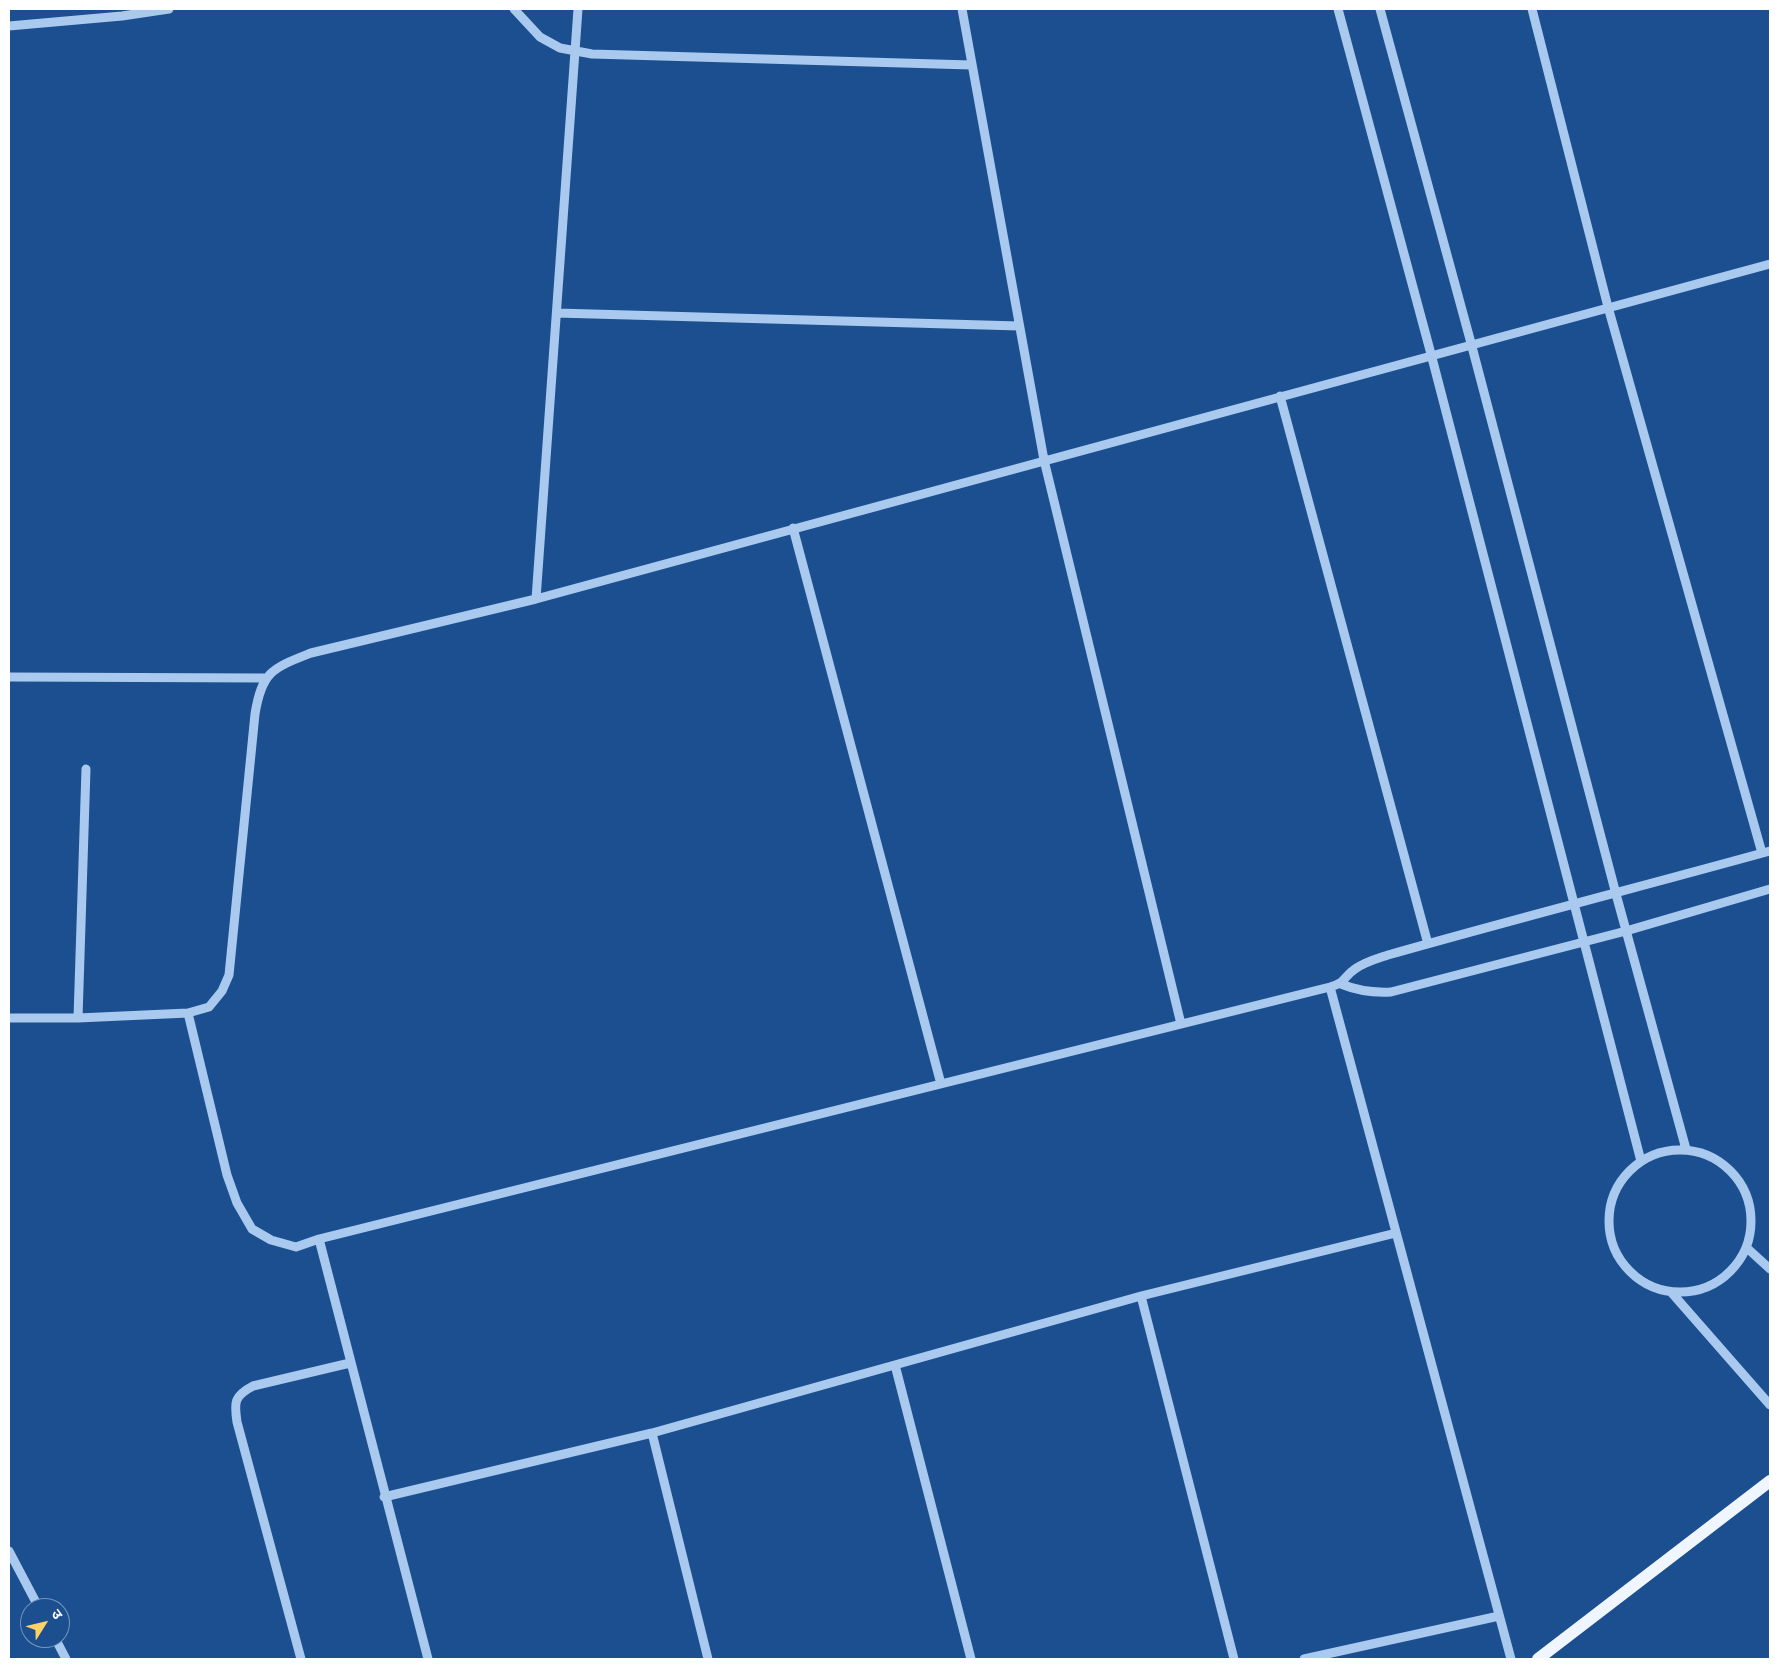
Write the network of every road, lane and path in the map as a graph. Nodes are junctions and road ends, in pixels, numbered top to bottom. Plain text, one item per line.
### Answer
1 (169, 9) edge
2 (514, 9) edge
3 (578, 9) edge
4 (962, 9) edge
5 (1338, 9) edge
6 (1380, 9) edge
7 (1532, 9) edge
8 (9, 26) edge
9 (575, 51) junction
10 (971, 65) junction
11 (1770, 264) edge
12 (1608, 307) junction
13 (556, 313) junction
14 (1019, 326) junction
15 (1472, 344) junction
16 (1431, 354) junction
17 (1280, 396) junction
18 (1044, 460) junction
19 (793, 528) junction
20 (536, 599) junction
21 (9, 677) edge
22 (265, 678) junction
23 (86, 769) dead end
24 (1766, 852) edge
25 (1770, 889) edge
26 (1616, 894) junction
27 (1574, 903) junction
28 (1626, 931) junction
29 (1583, 942) junction
30 (1428, 944) junction
31 (1340, 984) junction
32 (1330, 987) junction
33 (188, 1013) junction
34 (9, 1018) edge
35 (78, 1018) junction
36 (1181, 1024) junction
37 (941, 1084) junction
38 (1686, 1149) junction
39 (1640, 1161) junction
40 (1396, 1232) junction
41 (318, 1239) junction
42 (1747, 1248) junction
43 (1770, 1270) edge
44 (1671, 1292) junction
45 (1141, 1296) junction
46 (350, 1363) junction
47 (895, 1364) junction
48 (1770, 1406) edge
49 (652, 1433) junction
50 (1770, 1481) edge
51 (384, 1497) junction
52 (9, 1551) edge
53 (34, 1598) edge
54 (1499, 1616) junction
55 (301, 1659) edge
56 (428, 1659) edge
57 (708, 1659) edge
58 (971, 1659) edge
59 (1234, 1659) edge
60 (1304, 1659) edge
61 (1511, 1659) edge
62 (1538, 1659) edge

1 - 8 street
2 - 9 street
3 - 9 street
4 - 10 street
5 - 16 street
6 - 15 street
7 - 12 street
9 - 10 street
9 - 13 street
10 - 14 street
11 - 12 street
12 - 15 street
12 - 24 street
13 - 14 street
13 - 20 street
14 - 18 street
15 - 16 street
15 - 26 street
16 - 17 street
16 - 27 street
17 - 18 street
17 - 30 street
18 - 19 street
18 - 36 street
19 - 20 street
19 - 37 street
20 - 22 street
21 - 22 street
22 - 33 street
23 - 35 street
24 - 26 street
25 - 28 street
26 - 27 street
26 - 28 street
27 - 29 street
27 - 30 street
28 - 29 street
28 - 38 street
29 - 31 street
29 - 39 street
30 - 31 street
31 - 32 street
32 - 36 street
32 - 40 street
33 - 35 street
33 - 41 street
34 - 35 street
36 - 37 street
37 - 41 street
38 - 39 street
38 - 42 street
39 - 44 street
40 - 45 street
40 - 54 street
41 - 46 street
42 - 43 street
42 - 44 street
44 - 48 street
45 - 47 street
45 - 59 street
46 - 51 street
46 - 55 street
47 - 49 street
47 - 58 street
49 - 51 street
49 - 57 street
50 - 62 main road
51 - 56 street
52 - 53 street
54 - 60 street
54 - 61 street

